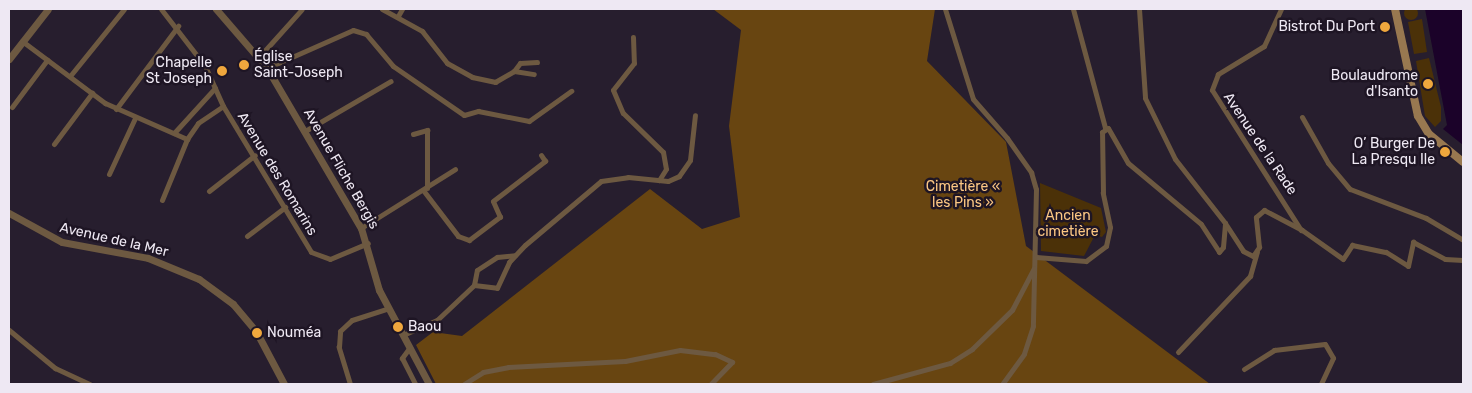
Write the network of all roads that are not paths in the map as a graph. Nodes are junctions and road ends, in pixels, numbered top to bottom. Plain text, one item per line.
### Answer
1 (48, 9) edge
2 (124, 9) edge
3 (160, 9) edge
4 (216, 9) edge
5 (302, 9) edge
6 (382, 9) edge
7 (402, 9) edge
8 (945, 9) edge
9 (1073, 9) edge
10 (1139, 9) edge
11 (1281, 9) edge
12 (1395, 9) edge
13 (398, 16) junction
14 (178, 26) junction
15 (633, 37) dead end
16 (22, 41) junction
17 (259, 57) junction
18 (9, 59) edge
19 (47, 60) junction
20 (536, 62) dead end
21 (267, 68) junction
22 (514, 71) junction
23 (534, 74) dead end
24 (70, 76) junction
25 (391, 81) dead end
26 (215, 88) junction
27 (571, 91) dead end
28 (92, 93) junction
29 (223, 106) junction
30 (12, 107) dead end
31 (116, 109) junction
32 (695, 115) dead end
33 (1302, 117) dead end
34 (135, 118) junction
35 (1105, 128) junction
36 (305, 130) junction
37 (174, 134) junction
38 (413, 134) dead end
39 (187, 139) junction
40 (54, 144) dead end
41 (255, 155) junction
42 (541, 156) dead end
43 (1463, 162) edge
44 (455, 169) dead end
45 (109, 174) dead end
46 (659, 180) junction
47 (425, 189) junction
48 (209, 191) dead end
49 (162, 200) dead end
50 (285, 207) junction
51 (9, 213) edge
52 (1225, 223) junction
53 (362, 228) junction
54 (1301, 230) junction
55 (247, 236) dead end
56 (1463, 240) edge
57 (368, 243) junction
58 (1257, 252) junction
59 (516, 254) junction
60 (1036, 257) junction
61 (1463, 260) edge
62 (1035, 265) junction
63 (474, 285) junction
64 (388, 308) junction
65 (9, 330) edge
66 (403, 335) junction
67 (410, 347) junction
68 (1178, 352) dead end
69 (1244, 369) dead end
70 (89, 384) edge
71 (284, 384) edge
72 (350, 384) edge
73 (415, 384) edge
74 (428, 384) edge
75 (464, 384) edge
76 (711, 384) edge
77 (872, 384) edge
78 (1002, 384) edge
79 (1321, 384) edge

1 - 16 street
2 - 24 street
3 - 14 street, Avenue des Romarins
4 - 17 street, Avenue Fliche Bergis
5 - 17 street
6 - 13 street
7 - 13 street
8 - 60 street
9 - 35 street
10 - 52 street
11 - 54 street, Avenue de la Rade
12 - 43 main road
13 - 22 street
14 - 26 street, Avenue des Romarins
14 - 31 street
15 - 46 street
16 - 18 street
16 - 19 street
17 - 21 street, Avenue Fliche Bergis
19 - 24 street
19 - 30 street
20 - 22 street
21 - 27 street
21 - 36 street, Avenue Fliche Bergis
22 - 23 street
24 - 28 street
25 - 36 street
26 - 29 street, Avenue des Romarins
26 - 37 street
28 - 31 street
28 - 40 street
29 - 39 street
29 - 41 street, Avenue des Romarins
31 - 34 street
32 - 46 street
33 - 56 street
34 - 37 street
34 - 45 street
35 - 52 street
35 - 60 street
36 - 53 street, Avenue Fliche Bergis
37 - 39 street
38 - 47 street
39 - 49 street
41 - 48 street
41 - 50 street, Avenue des Romarins
42 - 47 street
44 - 47 street
46 - 59 street
47 - 53 street
50 - 55 street
50 - 57 street, Avenue des Romarins
51 - 71 street, Avenue de la Mer
52 - 58 street
53 - 57 street, Avenue Fliche Bergis
54 - 58 street
54 - 61 street
57 - 64 street, Avenue Fliche Bergis
58 - 68 street
59 - 63 street
59 - 63 street
60 - 62 street
62 - 77 street
62 - 78 street
63 - 66 street
64 - 66 street, Avenue Fliche Bergis
64 - 72 street
65 - 70 street
66 - 67 street, Avenue Fliche Bergis
67 - 73 street
67 - 74 street, Avenue Fliche Bergis
69 - 79 street
75 - 76 street

